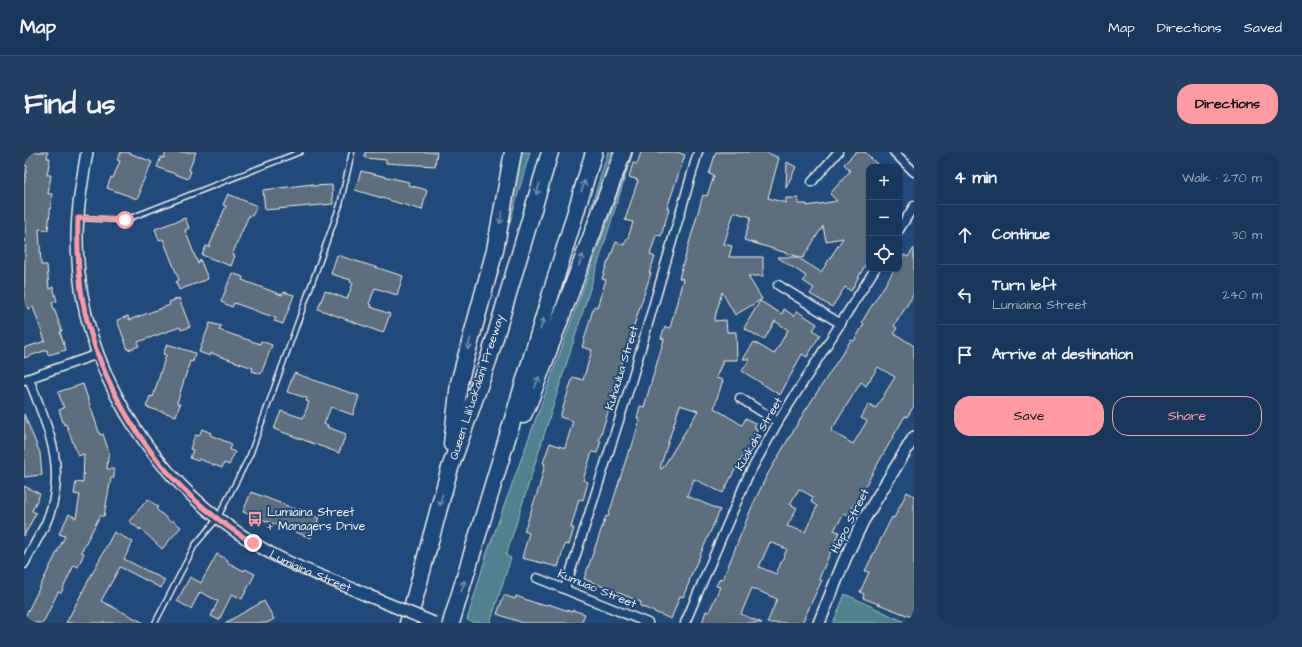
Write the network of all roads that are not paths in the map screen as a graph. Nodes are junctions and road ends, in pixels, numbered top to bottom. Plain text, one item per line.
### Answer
1 (87, 152) edge
2 (300, 152) edge
3 (352, 152) edge
4 (513, 152) edge
5 (550, 152) edge
6 (594, 152) edge
7 (623, 152) edge
8 (698, 152) edge
9 (838, 152) edge
10 (894, 152) edge
11 (914, 172) edge
12 (812, 182) dead end
13 (914, 206) edge
14 (78, 218) junction
15 (902, 225) edge
16 (873, 272) edge
17 (778, 285) dead end
18 (841, 324) junction
19 (98, 354) junction
20 (27, 379) edge
21 (740, 398) dead end
22 (778, 422) junction
23 (914, 436) edge
24 (502, 455) junction
25 (449, 472) junction
26 (217, 519) junction
27 (24, 564) edge
28 (537, 578) dead end
29 (356, 590) joint
30 (566, 590) junction
31 (369, 596) joint
32 (154, 623) edge
33 (408, 623) edge
34 (434, 623) edge
35 (451, 623) edge
36 (648, 623) edge
37 (685, 623) edge
38 (819, 623) edge

1 - 14 street, Lumiaina Street
2 - 14 lane
3 - 26 lane
4 -> 25 highway
5 -> 25 highway, Queen Liliʻuokalani Freeway
24 -> 6 highway
24 -> 7 highway
8 - 30 street, Kuhaulua Street
9 - 12 street
10 - 11 street
13 - 15 street
14 - 19 street, Lumiaina Street
16 - 18 street, Kuakahi Street
17 - 18 street
18 - 22 street, Kuakahi Street
19 - 20 street
19 - 26 street, Lumiaina Street
20 - 27 street
21 - 22 street
22 - 37 street, Kuakahi Street
23 - 38 street, Hiapo Street
35 -> 24 highway
25 -> 33 highway, Queen Liliʻuokalani Freeway
26 - 29 street, Lumiaina Street
26 - 32 lane
28 - 30 street, Kumuao Street
29 - 31 main road, Lumiaina Street
30 - 36 street, Kumuao Street
31 - 34 street, bridge

